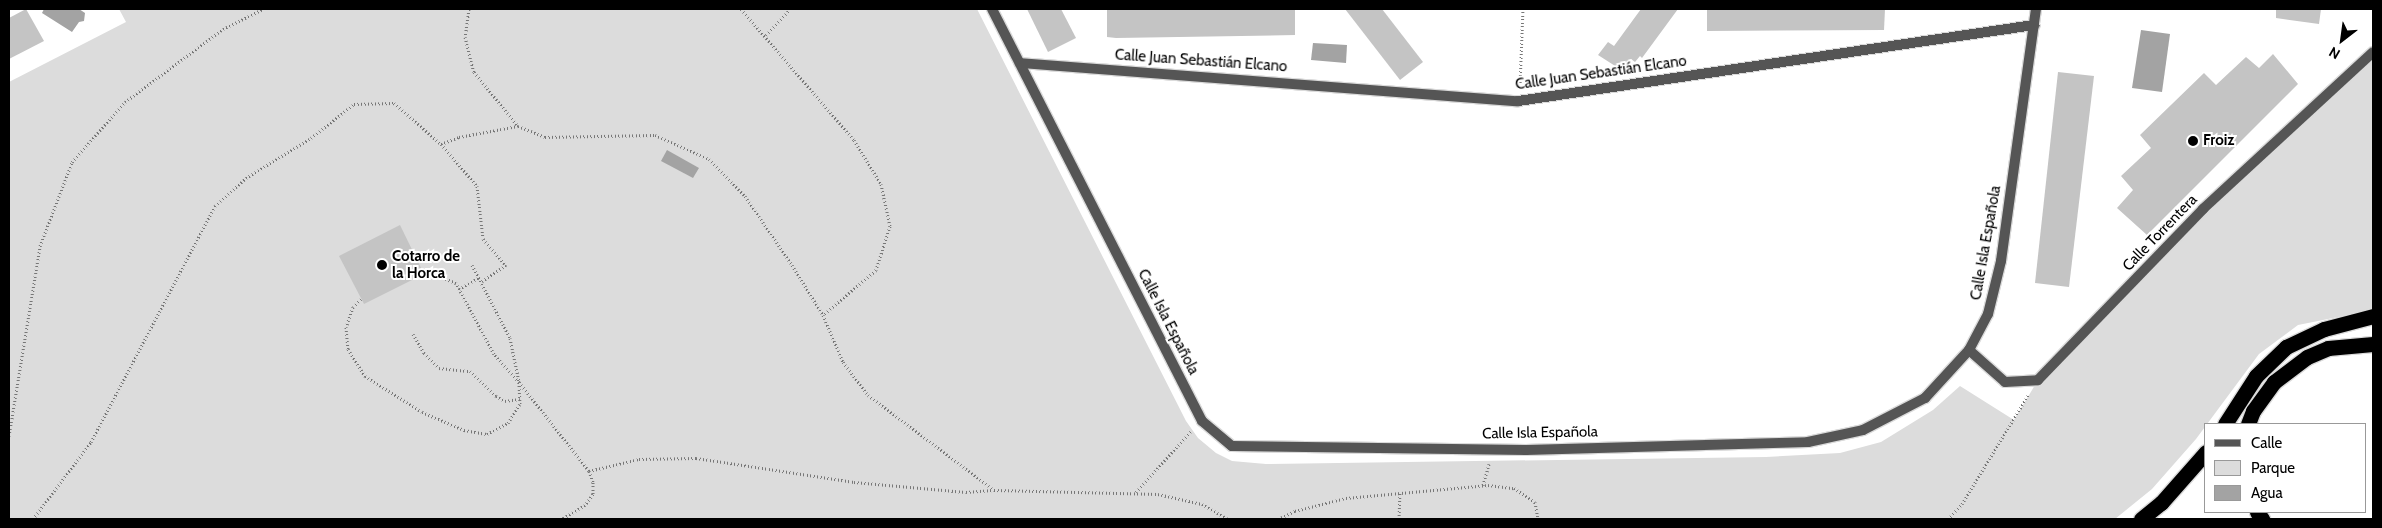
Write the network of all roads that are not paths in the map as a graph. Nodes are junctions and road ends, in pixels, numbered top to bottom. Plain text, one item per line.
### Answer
1 (992, 9) edge
2 (2036, 9) edge
3 (2034, 26) junction
4 (2373, 44) edge
5 (2370, 54) edge
6 (1020, 63) junction
7 (2373, 316) edge
8 (2373, 344) edge
9 (1969, 350) junction
10 (2226, 423) edge
11 (2248, 423) edge
12 (2204, 454) edge
13 (2141, 519) edge

1 - 6 street, Calle Isla Española
2 - 3 street, Calle Isla Española
3 - 6 street, Calle Juan Sebastián Elcano
3 - 9 street, Calle Isla Española
4 - 5 street, Calle Torrentera
5 - 9 street, Calle Torrentera
6 - 9 street, Calle Isla Española
7 - 10 highway
8 - 11 highway
12 - 13 highway

